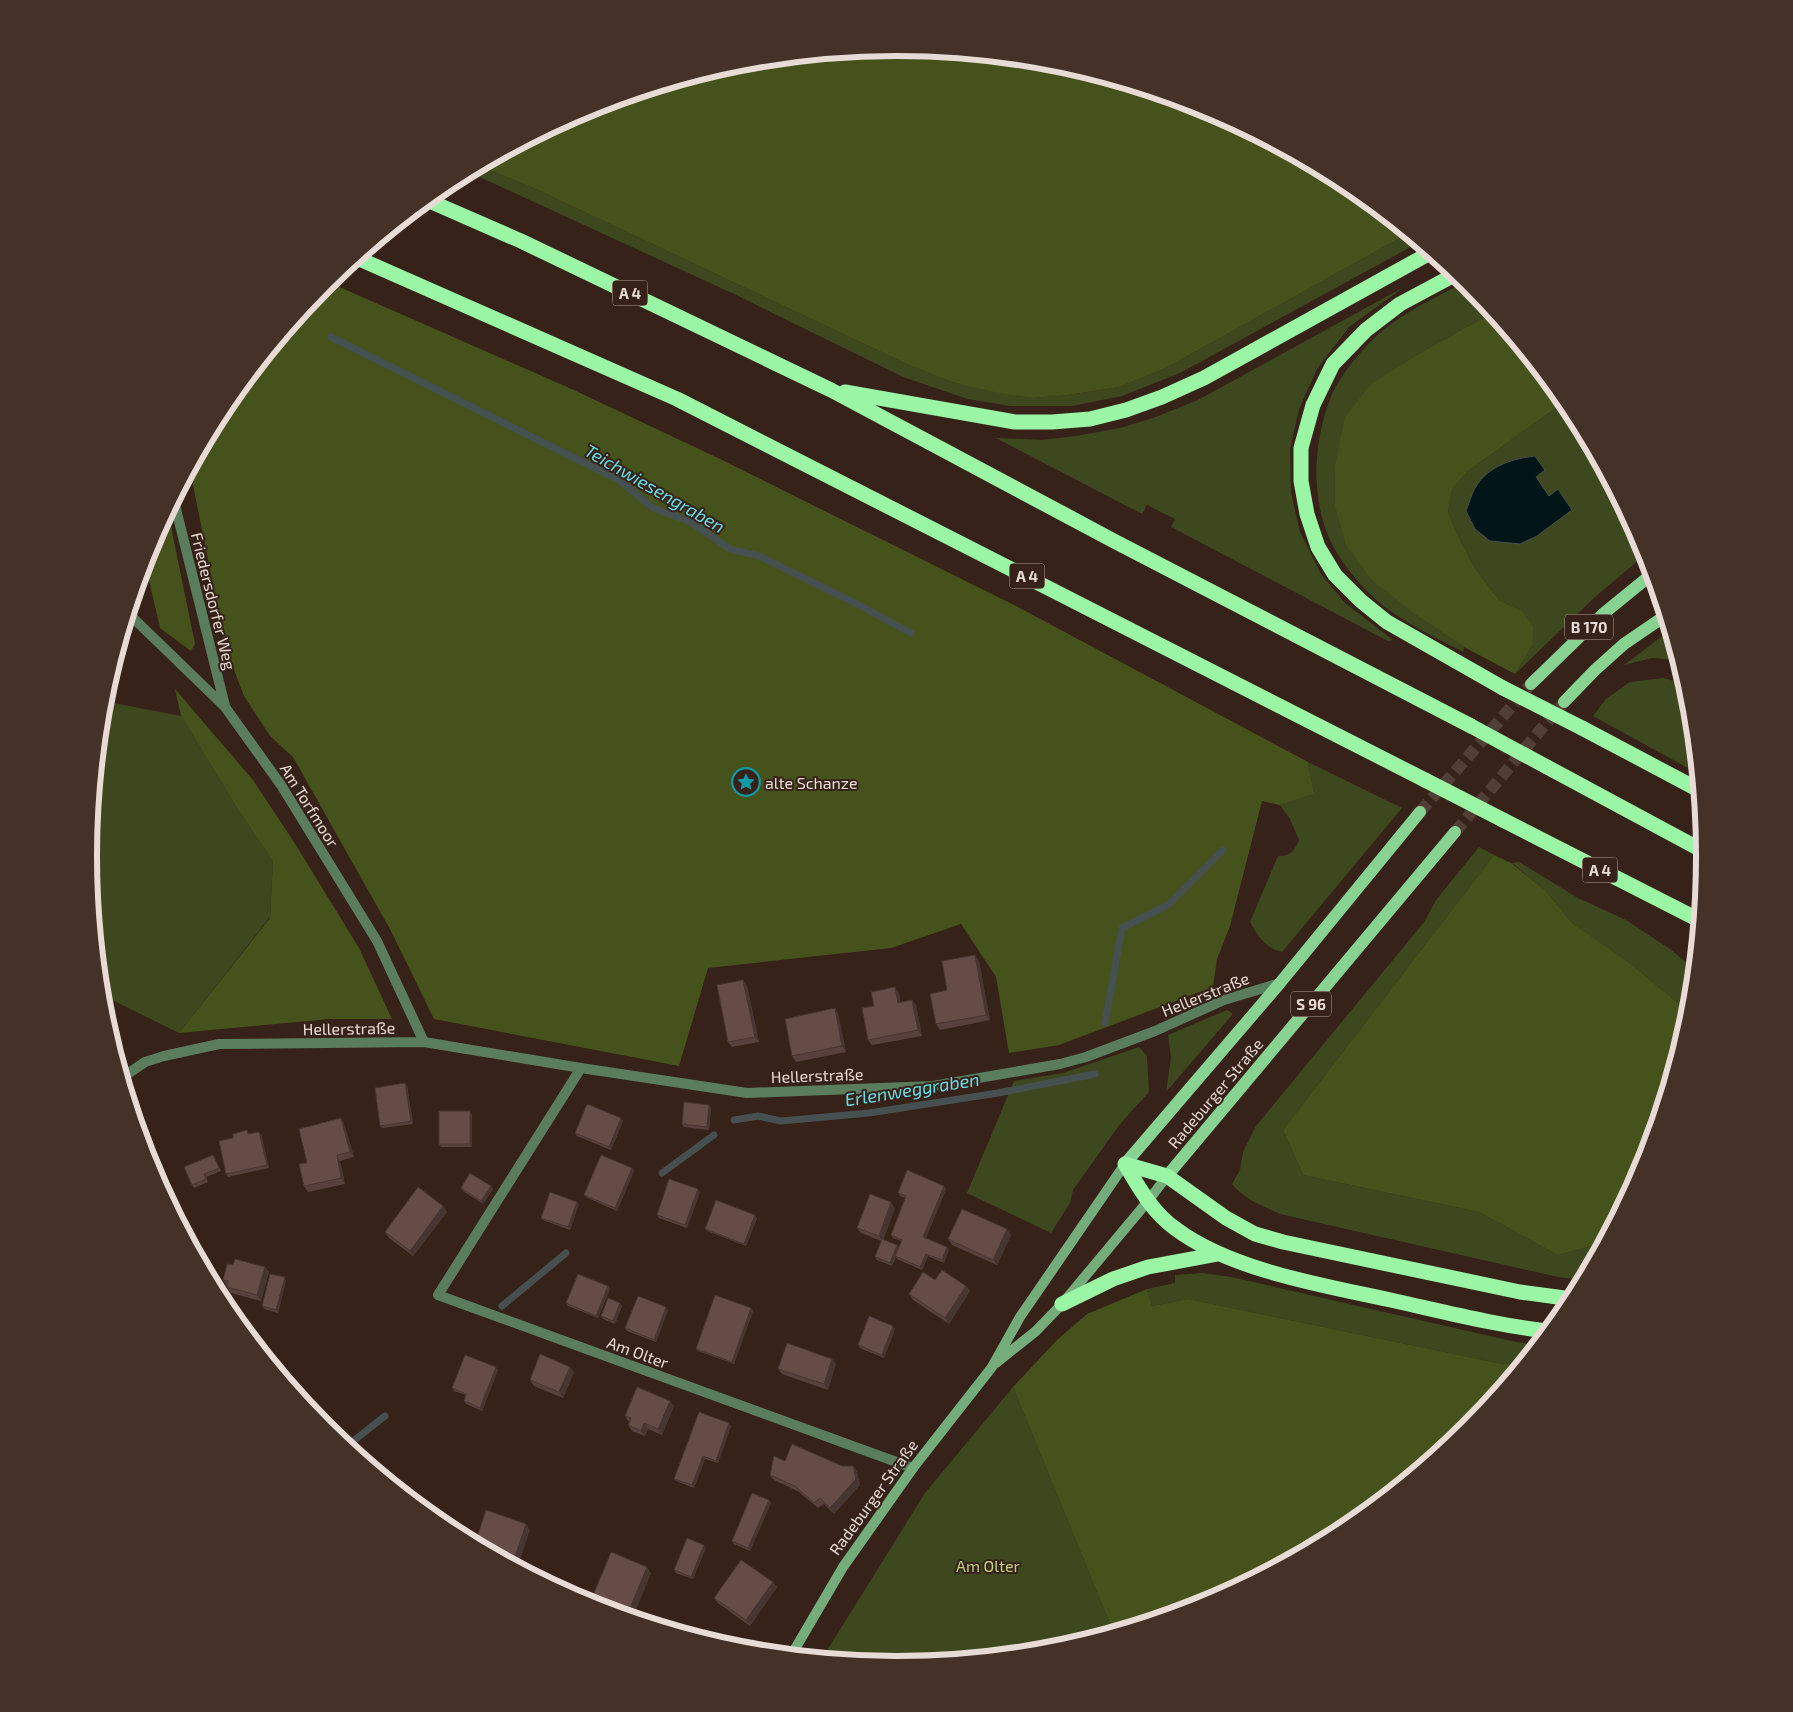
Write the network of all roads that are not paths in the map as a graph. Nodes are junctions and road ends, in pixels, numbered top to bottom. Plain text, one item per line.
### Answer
1 (435, 204) edge
2 (1425, 256) edge
3 (363, 261) edge
4 (1449, 278) edge
5 (831, 390) junction
6 (176, 509) edge
7 (1646, 579) edge
8 (133, 618) edge
9 (1660, 619) edge
10 (1531, 684) tunnel mouth
11 (1564, 702) tunnel mouth
12 (225, 708) junction
13 (1693, 787) edge
14 (1420, 812) tunnel mouth
15 (1455, 832) tunnel mouth
16 (1696, 847) edge
17 (1694, 918) edge
18 (1280, 983) junction
19 (424, 1042) junction
20 (581, 1068) junction
21 (127, 1074) edge
22 (1125, 1164) junction
23 (1167, 1176) junction
24 (1148, 1202) junction
25 (1218, 1254) junction
26 (1563, 1298) edge
27 (1062, 1304) junction
28 (1540, 1330) edge
29 (992, 1367) junction
30 (912, 1468) junction
31 (795, 1649) edge

1 - 5 highway, A 4
2 - 5 highway
3 - 17 highway, A 4, bridge
4 - 13 highway, bridge
5 - 16 highway, A 4, bridge
6 - 12 street, Friedersdorfer Weg
7 - 10 main road, B 170
8 - 12 street, Am Torfmoor
9 - 11 main road, B 170
12 - 19 street, Am Torfmoor
14 - 18 main road, Radeburger Straße / S 96
15 - 23 main road, Radeburger Straße / S 96
18 - 20 street, Hellerstraße
18 - 22 main road, Radeburger Straße / S 96
19 - 20 street, Hellerstraße
19 - 21 street, Hellerstraße
20 - 30 street, Am Olter
22 - 23 highway
22 - 24 highway
22 - 29 main road, Radeburger Straße / S 96
23 - 24 main road, Radeburger Straße / S 96
23 - 26 highway
24 - 25 highway
24 - 27 main road, Radeburger Straße / S 96
25 - 27 highway
25 - 28 highway
27 - 29 main road, Radeburger Straße / S 96
29 - 30 main road, Radeburger Straße / S 96
30 - 31 main road, Radeburger Straße / S 96

